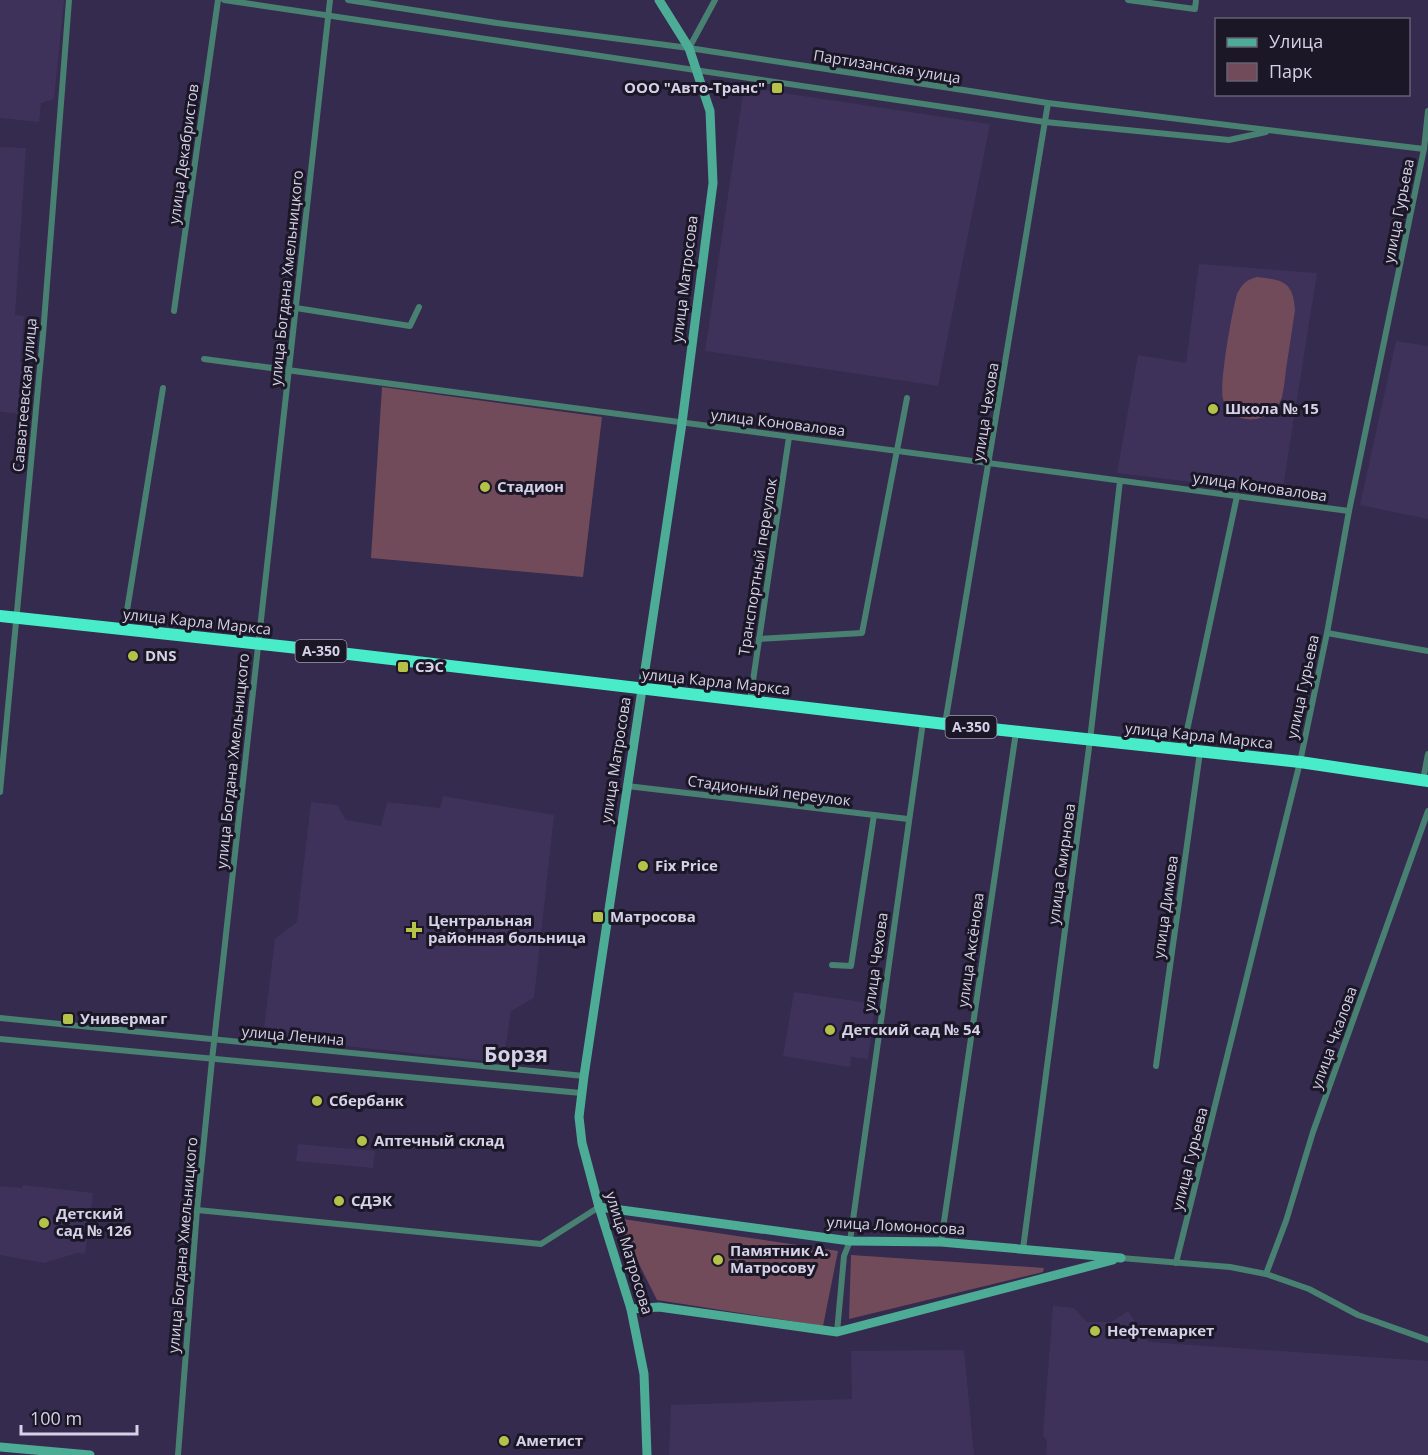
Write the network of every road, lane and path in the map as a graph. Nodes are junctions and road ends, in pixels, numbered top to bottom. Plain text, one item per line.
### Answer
1 (69, 0) edge
2 (218, 0) edge
3 (224, 0) edge
4 (330, 0) edge
5 (348, 0) edge
6 (659, 0) edge
7 (715, 0) edge
8 (1128, 0) edge
9 (1196, 0) edge
10 (329, 14) junction
11 (689, 48) junction
12 (695, 69) junction
13 (1048, 103) junction
14 (1428, 111) edge
15 (1045, 122) junction
16 (1272, 131) junction
17 (1424, 149) junction
18 (419, 307) dead end
19 (296, 308) junction
20 (174, 311) dead end
21 (204, 359) dead end
22 (289, 372) junction
23 (163, 388) dead end
24 (907, 398) dead end
25 (682, 423) junction
26 (789, 437) junction
27 (897, 451) junction
28 (990, 464) junction
29 (1120, 481) junction
30 (1237, 496) junction
31 (1349, 511) junction
32 (0, 616) edge
33 (16, 617) junction
34 (124, 629) junction
35 (1327, 633) junction
36 (759, 639) junction
37 (258, 644) junction
38 (1428, 651) edge
39 (642, 689) junction
40 (750, 701) junction
41 (922, 722) junction
42 (945, 724) junction
43 (1016, 732) junction
44 (1090, 740) junction
45 (1183, 750) junction
46 (1200, 752) junction
47 (1428, 754) edge
48 (1300, 762) junction
49 (1426, 781) edge
50 (627, 786) junction
51 (0, 792) edge
52 (1428, 811) edge
53 (874, 815) junction
54 (908, 819) junction
55 (832, 965) dead end
56 (0, 1018) edge
57 (0, 1039) edge
58 (214, 1041) junction
59 (212, 1060) junction
60 (1156, 1066) dead end
61 (584, 1076) junction
62 (581, 1094) junction
63 (599, 1207) junction
64 (197, 1210) junction
65 (850, 1241) junction
66 (941, 1242) junction
67 (1023, 1249) junction
68 (1121, 1258) junction
69 (1176, 1263) junction
70 (1266, 1274) junction
71 (631, 1309) junction
72 (837, 1332) junction
73 (1428, 1340) edge
74 (0, 1447) edge
75 (90, 1455) edge
76 (178, 1455) edge
77 (646, 1455) edge

1 - 33 street, Савватеевская улица
2 - 20 street, улица Декабристов
3 - 10 street
4 - 10 street, улица Богдана Хмельницкого
5 - 11 street, Партизанская улица
6 - 11 street, улица Матросова
7 - 11 street
8 - 9 street
10 - 12 street
10 - 19 street, улица Богдана Хмельницкого
11 - 12 street, улица Матросова
11 - 13 street, Партизанская улица
12 - 15 street
12 - 25 street, улица Матросова
13 - 15 street, улица Чехова
13 - 16 street, Партизанская улица
14 - 17 street, улица Гурьева
15 - 16 street
15 - 28 street, улица Чехова
16 - 17 street, Партизанская улица
17 - 31 street, улица Гурьева
18 - 19 street
19 - 22 street, улица Богдана Хмельницкого
21 - 22 street, улица Коновалова
22 - 25 street, улица Коновалова
22 - 37 street, улица Богдана Хмельницкого
23 - 34 street
24 - 27 street
25 - 26 street, улица Коновалова
25 - 39 street, улица Матросова
26 - 27 street, улица Коновалова
26 - 36 street, Транспортный переулок
27 - 28 street, улица Коновалова
27 - 36 street
28 - 29 street, улица Коновалова
28 - 42 street, улица Чехова
29 - 30 street, улица Коновалова
29 - 44 street, улица Смирнова
30 - 31 street, улица Коновалова
30 - 45 street
31 - 35 street, улица Гурьева
32 - 33 highway, улица Карла Маркса / А-350
33 - 34 highway, улица Карла Маркса / А-350
33 - 51 street, Савватеевская улица
34 - 37 highway, улица Карла Маркса / А-350
35 - 38 street
35 - 48 street, улица Гурьева
36 - 40 street, Транспортный переулок
37 - 39 highway, улица Карла Маркса / А-350
37 - 58 street, улица Богдана Хмельницкого
39 - 40 highway, улица Карла Маркса / А-350
39 - 50 street, улица Матросова
40 - 41 highway, улица Карла Маркса / А-350
41 - 42 highway, улица Карла Маркса / А-350
41 - 54 street, улица Чехова
42 - 43 highway, улица Карла Маркса / А-350
43 - 44 highway, улица Карла Маркса / А-350
43 - 66 street, улица Аксёнова
44 - 45 highway, улица Карла Маркса / А-350
44 - 67 street, улица Смирнова
45 - 46 highway, улица Карла Маркса / А-350
46 - 48 highway, улица Карла Маркса / А-350
46 - 60 street, улица Димова
47 - 49 street
48 - 49 highway, улица Карла Маркса / А-350
48 - 69 street, улица Гурьева
50 - 53 street, Стадионный переулок
50 - 61 street, улица Матросова
52 - 70 street, улица Чкалова
53 - 54 street, Стадионный переулок
53 - 55 street, улица Чехова
54 - 65 street, улица Чехова
56 - 58 street, улица Ленина
57 - 59 street, улица Ленина
58 - 59 street, улица Богдана Хмельницкого
58 - 61 street, улица Ленина
59 - 62 street, улица Ленина
59 - 64 street, улица Богдана Хмельницкого
61 - 62 street, улица Матросова
62 - 63 street, улица Матросова
63 - 64 street
63 - 65 street, улица Ломоносова
63 - 71 street, улица Матросова
64 - 76 street, улица Богдана Хмельницкого
65 - 66 street, улица Ломоносова
65 - 72 street, улица Чехова
66 - 67 street, улица Ломоносова
67 - 68 street, улица Ломоносова
68 - 69 street, улица Ломоносова
68 - 72 street, улица Ломоносова
69 - 70 street, улица Ломоносова
70 - 73 street, улица Ломоносова
71 - 72 street, улица Ломоносова
71 - 77 street, улица Матросова
74 - 75 street

